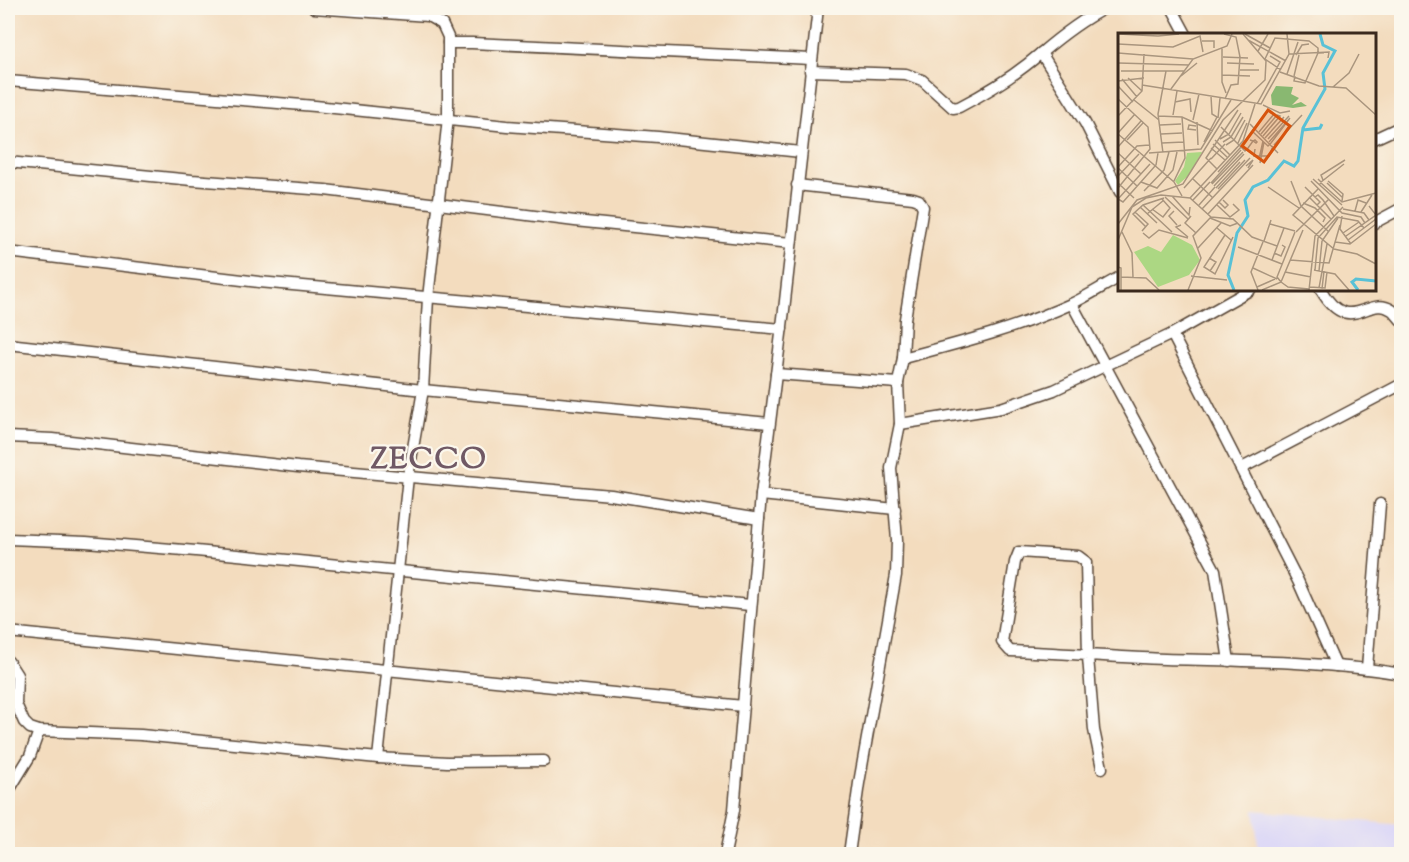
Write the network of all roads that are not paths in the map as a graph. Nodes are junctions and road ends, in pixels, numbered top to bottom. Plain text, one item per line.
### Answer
1 (314, 8) edge
2 (818, 8) edge
3 (1105, 8) edge
4 (1172, 8) edge
5 (1185, 33) edge
6 (448, 44) junction
7 (1041, 53) junction
8 (811, 59) junction
9 (810, 71) junction
10 (8, 81) edge
11 (448, 118) junction
12 (1401, 126) edge
13 (1376, 138) edge
14 (801, 152) junction
15 (8, 162) edge
16 (797, 185) junction
17 (1118, 190) edge
18 (438, 203) junction
19 (1401, 208) edge
20 (1376, 222) edge
21 (791, 243) junction
22 (8, 252) edge
23 (1118, 278) edge
24 (1248, 291) edge
25 (1322, 291) edge
26 (428, 298) junction
27 (1072, 304) junction
28 (1401, 321) edge
29 (782, 329) junction
30 (1172, 333) junction
31 (8, 344) edge
32 (903, 358) junction
33 (1105, 366) junction
34 (776, 374) junction
35 (898, 383) junction
36 (1401, 384) edge
37 (423, 390) junction
38 (770, 423) junction
39 (900, 424) junction
40 (8, 437) edge
41 (1242, 468) junction
42 (408, 477) junction
43 (761, 495) junction
44 (1380, 504) dead end
45 (895, 508) junction
46 (759, 519) junction
47 (8, 539) edge
48 (397, 571) junction
49 (750, 605) junction
50 (8, 632) edge
51 (1088, 657) junction
52 (8, 661) edge
53 (1229, 661) junction
54 (1336, 666) junction
55 (1367, 668) junction
56 (387, 669) junction
57 (1401, 674) edge
58 (743, 706) junction
59 (39, 731) junction
60 (378, 758) junction
61 (544, 761) dead end
62 (1102, 768) dead end
63 (8, 792) edge
64 (725, 855) edge
65 (849, 855) edge

1 - 6 street
2 - 8 street
3 - 7 street
4 - 5 street
6 - 8 street
6 - 11 street
7 - 9 street
7 - 17 street
8 - 9 street
9 - 14 street
10 - 11 street
11 - 14 street
11 - 18 street
12 - 13 street
14 - 16 street
15 - 18 street
16 - 21 street
16 - 32 street
18 - 21 street
18 - 26 street
19 - 20 street
21 - 29 street
22 - 26 street
23 - 27 street
24 - 30 street
25 - 28 street
26 - 29 street
26 - 37 street
27 - 32 street
27 - 33 street
29 - 34 street
30 - 33 street
30 - 41 street
31 - 37 street
32 - 35 street
33 - 39 street
33 - 53 street
34 - 35 street
34 - 38 street
35 - 39 street
36 - 41 street
37 - 38 street
37 - 42 street
38 - 43 street
39 - 45 street
40 - 42 street
41 - 54 street
42 - 46 street
42 - 48 street
43 - 45 street
43 - 46 street
44 - 55 street
45 - 65 street
46 - 49 street
47 - 48 street
48 - 49 street
48 - 56 street
49 - 58 street
50 - 56 street
51 - 51 street
51 - 53 street
51 - 62 street
52 - 59 street
53 - 54 street
54 - 55 street
55 - 57 street
56 - 58 street
56 - 60 street
58 - 64 street
59 - 60 street
59 - 63 street
60 - 61 street

